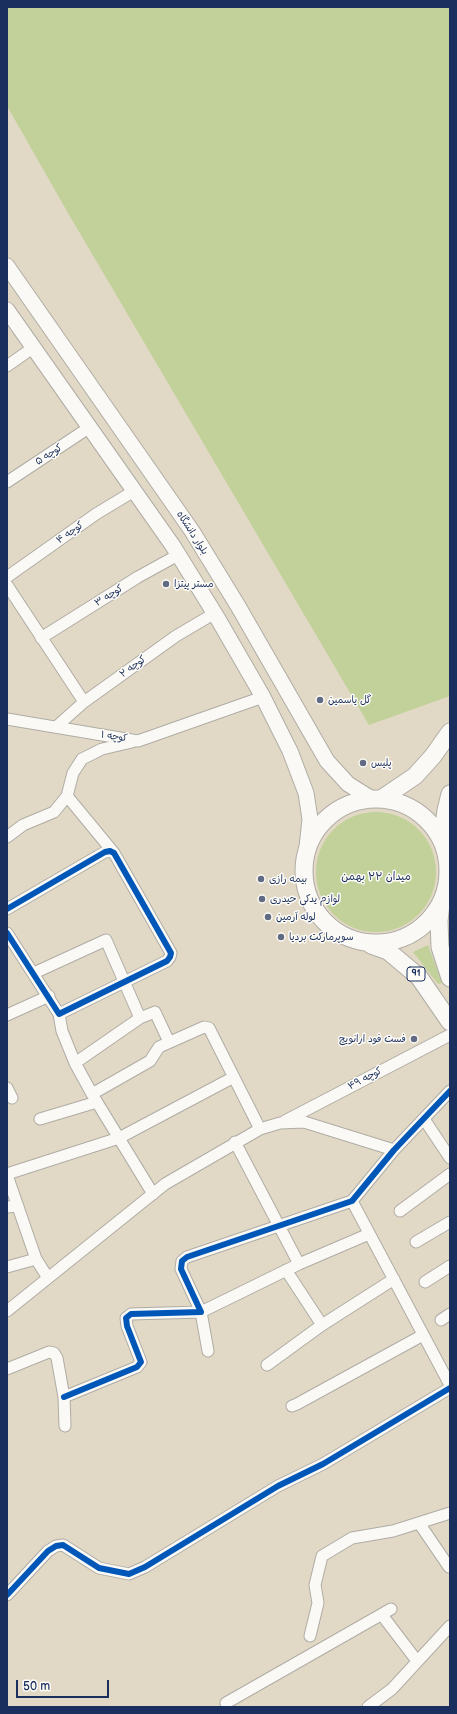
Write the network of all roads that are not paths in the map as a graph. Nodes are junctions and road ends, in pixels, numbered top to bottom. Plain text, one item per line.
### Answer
1 (7, 266) edge
2 (7, 310) edge
3 (34, 347) junction
4 (7, 366) edge
5 (112, 414) junction
6 (90, 427) junction
7 (7, 482) edge
8 (134, 491) junction
9 (178, 555) junction
10 (7, 577) edge
11 (7, 585) edge
12 (215, 613) junction
13 (41, 638) junction
14 (263, 697) junction
15 (84, 702) junction
16 (7, 719) edge
17 (56, 727) junction
18 (450, 732) edge
19 (138, 741) junction
20 (450, 794) edge
21 (67, 796) junction
22 (377, 799) junction
23 (7, 837) edge
24 (442, 840) junction
25 (307, 847) junction
26 (114, 853) junction
27 (441, 904) junction
28 (7, 909) edge
29 (7, 933) edge
30 (367, 943) junction
31 (34, 973) junction
32 (450, 978) edge
33 (124, 982) junction
34 (49, 996) junction
35 (59, 1014) junction
36 (7, 1015) edge
37 (140, 1018) junction
38 (450, 1022) edge
39 (450, 1035) edge
40 (169, 1042) junction
41 (75, 1063) junction
42 (234, 1077) junction
43 (7, 1088) edge
44 (450, 1091) edge
45 (12, 1098) dead end
46 (94, 1098) junction
47 (40, 1119) dead end
48 (424, 1119) junction
49 (280, 1123) junction
50 (260, 1130) junction
51 (119, 1138) junction
52 (235, 1142) junction
53 (394, 1150) junction
54 (450, 1158) edge
55 (450, 1174) edge
56 (7, 1175) edge
57 (153, 1194) junction
58 (352, 1201) junction
59 (12, 1207) edge
60 (400, 1211) dead end
61 (450, 1222) edge
62 (279, 1227) junction
63 (369, 1234) junction
64 (416, 1242) dead end
65 (36, 1259) junction
66 (299, 1264) junction
67 (450, 1266) edge
68 (7, 1267) edge
69 (286, 1270) junction
70 (48, 1278) junction
71 (394, 1279) junction
72 (425, 1282) dead end
73 (7, 1311) edge
74 (201, 1312) junction
75 (322, 1325) junction
76 (423, 1334) junction
77 (208, 1351) dead end
78 (267, 1365) dead end
79 (7, 1369) edge
80 (450, 1386) edge
81 (64, 1397) junction
82 (292, 1406) dead end
83 (66, 1426) dead end
84 (450, 1513) edge
85 (419, 1523) junction
86 (449, 1567) dead end
87 (7, 1595) edge
88 (450, 1626) edge
89 (310, 1636) dead end
90 (417, 1661) junction
91 (226, 1703) dead end
92 (368, 1707) edge

1 - 5 main road, بلوار دانشگاه
2 - 3 main road
3 - 4 street
3 - 6 main road
5 - 6 main road
5 - 22 main road, بلوار دانشگاه
6 - 7 street, کوچه ۵
6 - 8 main road
8 - 9 main road
8 - 10 street, کوچه ۴
9 - 12 main road
9 - 13 street, کوچه ۳
11 - 13 street
12 - 14 main road
12 - 15 street, کوچه ۲
13 - 15 street
14 - 19 street, کوچه ۱
14 - 25 main road
15 - 17 street, کوچه ۲
16 - 17 street, کوچه ۱
17 - 19 street, کوچه ۱
18 - 22 main road, 91
19 - 21 street
20 - 24 main road, 91
21 - 23 street
21 - 26 street
22 - 24 main road, 91
22 - 25 main road, 91
24 - 27 main road, 91
25 - 30 main road, 91
26 - 28 street
26 - 33 street
27 - 30 main road, 91
27 - 32 main road, 91
29 - 31 street
30 - 38 main road, 91
31 - 33 street
31 - 34 street
33 - 35 street
33 - 37 street
34 - 35 street
34 - 36 street
35 - 41 street
37 - 40 street
37 - 41 street
39 - 49 street, کوچه ۴۹
40 - 42 street
40 - 46 street
41 - 46 street
42 - 50 street
42 - 51 street
43 - 45 street
44 - 48 street
46 - 47 street
46 - 51 street
48 - 53 street
48 - 54 street
49 - 50 street
49 - 53 street
50 - 52 street
51 - 56 street
51 - 57 street
52 - 57 street
52 - 62 street
53 - 58 street
55 - 60 street
56 - 59 street
57 - 70 street
58 - 62 street
58 - 63 street
59 - 65 street
61 - 64 street
62 - 66 street
62 - 74 street
63 - 66 street
63 - 71 street
65 - 68 street
65 - 70 street
66 - 69 street
67 - 72 street
69 - 74 street
69 - 75 street
70 - 73 street
71 - 75 street
71 - 76 street
74 - 77 street
74 - 81 street
75 - 78 street
76 - 80 street
76 - 82 street
79 - 81 street
80 - 87 street
81 - 83 street
84 - 85 street
85 - 86 street
85 - 89 street
88 - 90 street
90 - 91 street
90 - 92 street

